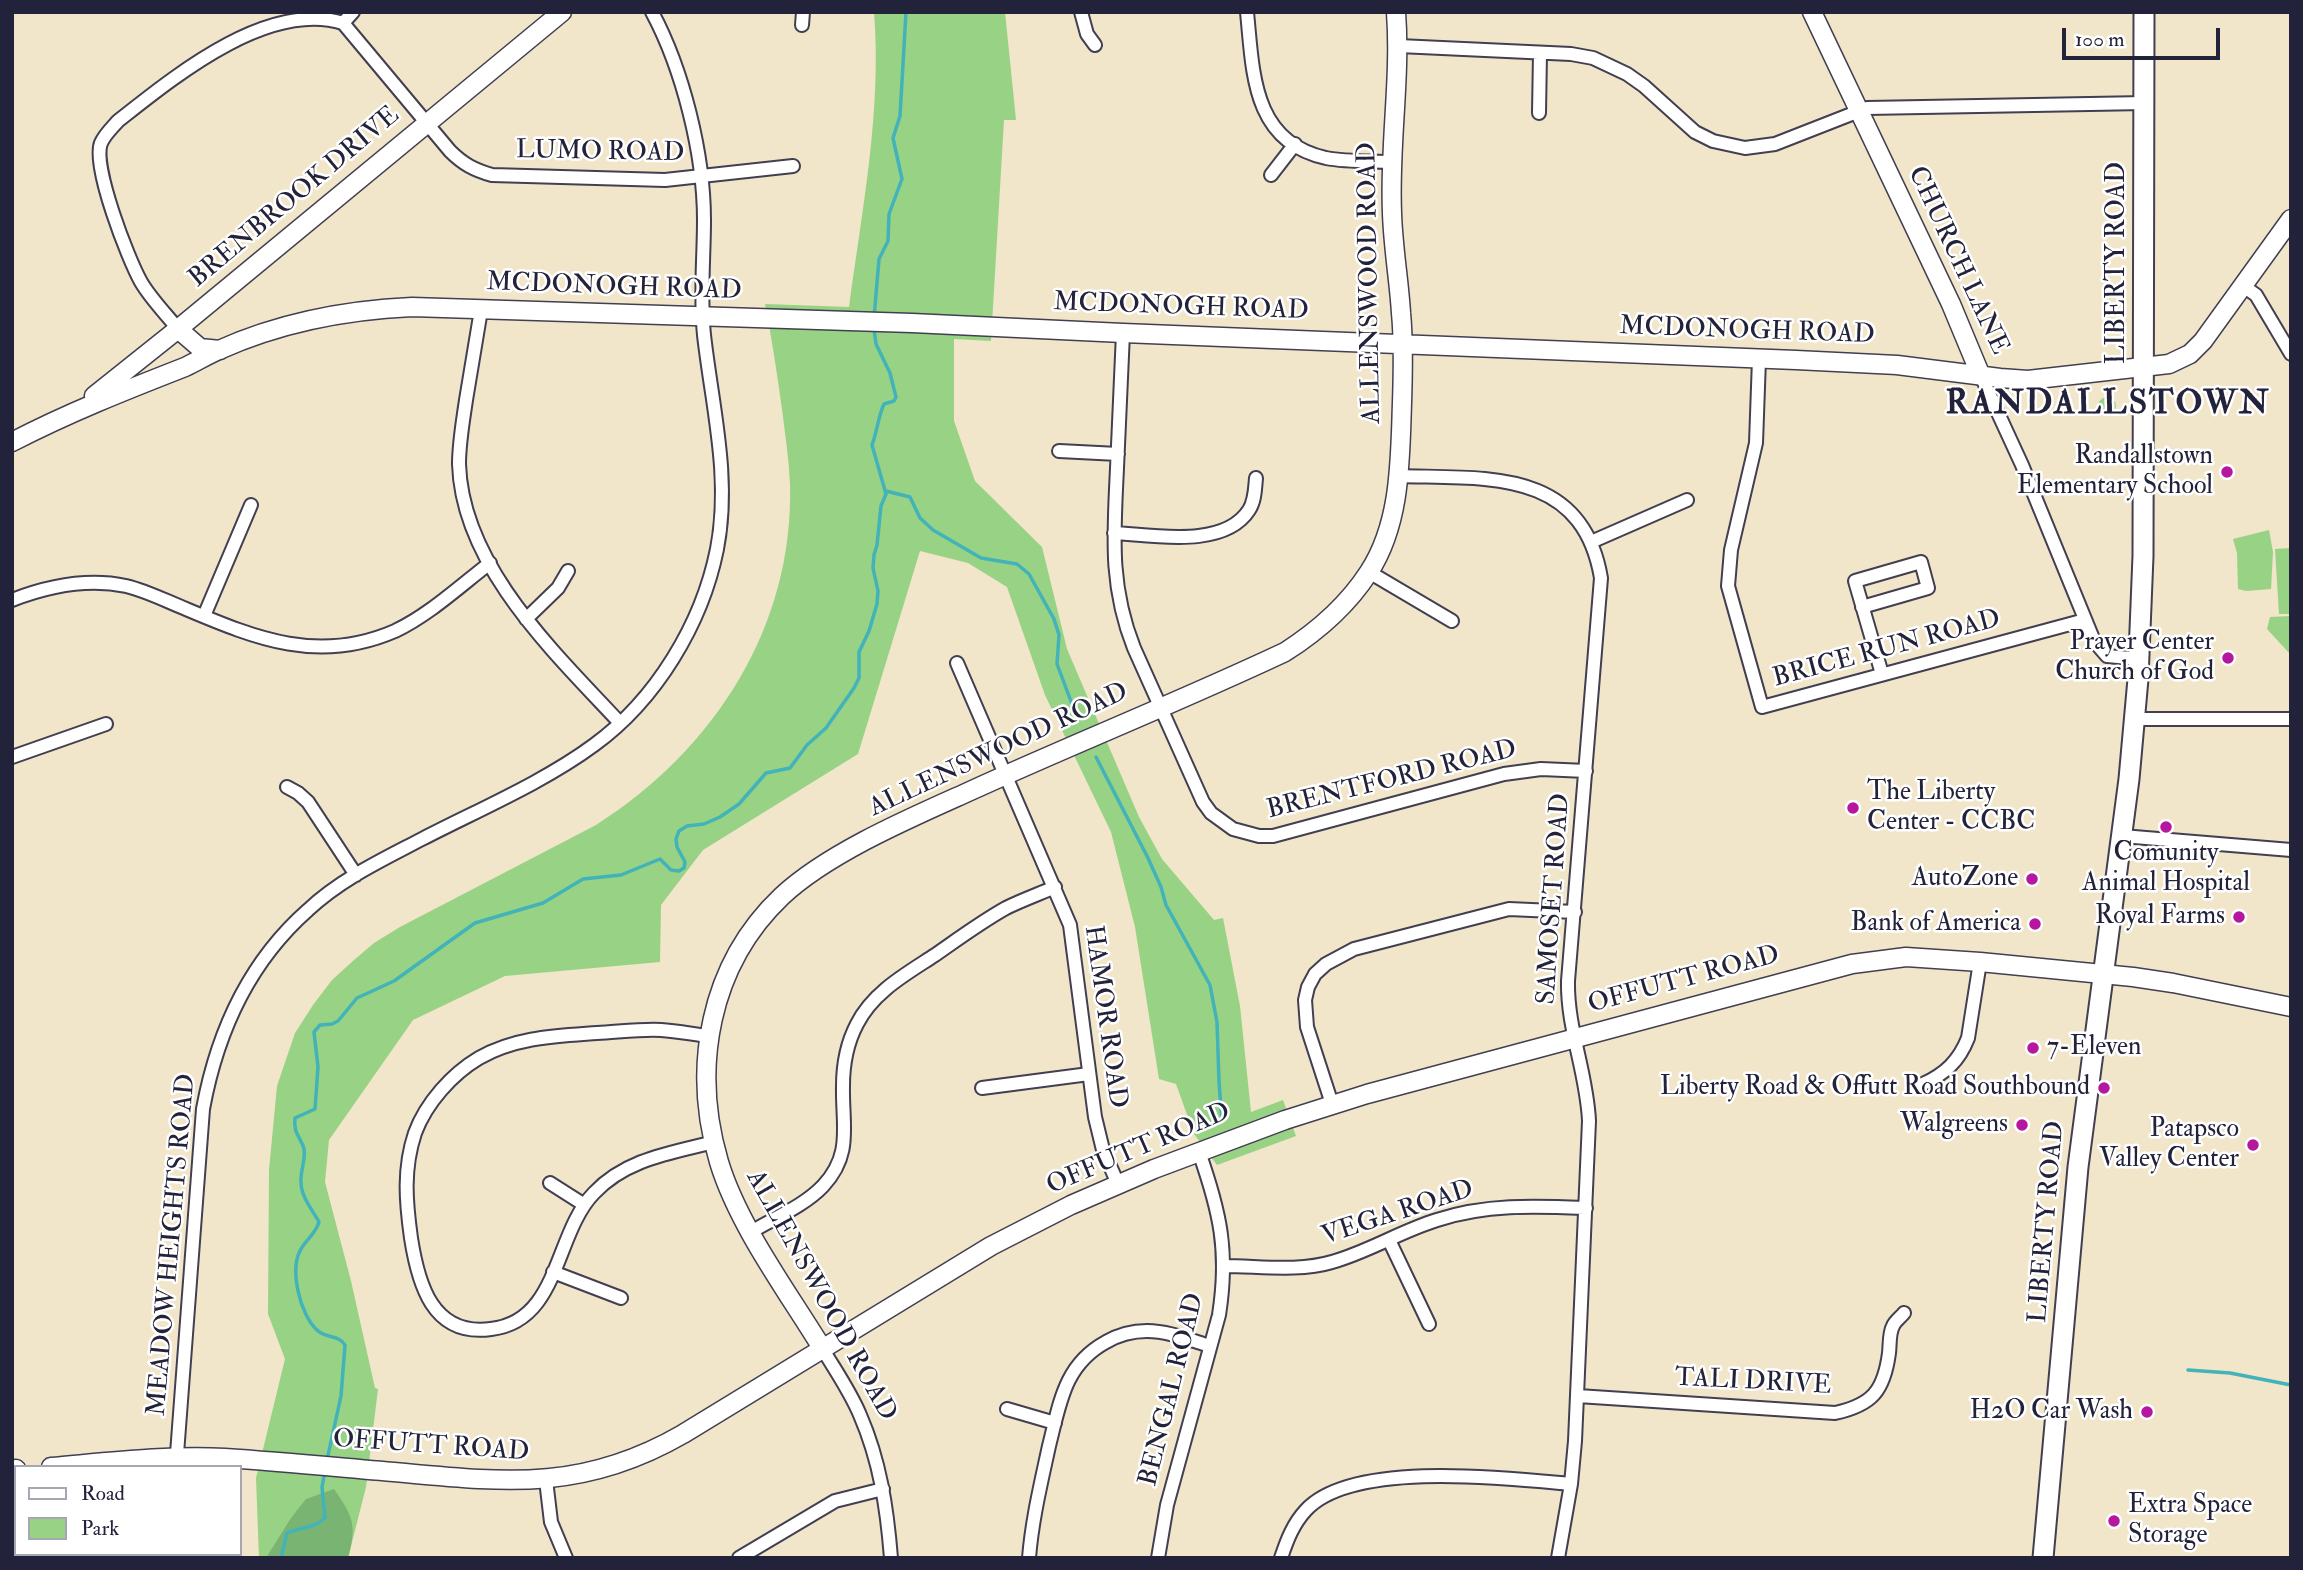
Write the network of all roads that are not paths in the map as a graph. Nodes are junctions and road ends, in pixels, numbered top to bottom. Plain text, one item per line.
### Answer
1 (353, 12) edge
2 (562, 12) edge
3 (652, 12) edge
4 (1080, 12) edge
5 (1247, 12) edge
6 (1396, 12) edge
7 (1812, 12) edge
8 (2144, 12) edge
9 (344, 23) junction
10 (1094, 45) dead end
11 (1399, 46) junction
12 (1540, 53) junction
13 (2145, 103) junction
14 (1857, 111) junction
15 (1539, 113) dead end
16 (427, 123) junction
17 (1295, 144) junction
18 (1391, 162) junction
19 (793, 166) dead end
20 (1271, 175) dead end
21 (702, 177) junction
22 (2291, 219) edge
23 (2242, 285) junction
24 (481, 310) junction
25 (703, 317) junction
26 (178, 329) junction
27 (1123, 333) junction
28 (1404, 343) junction
29 (220, 350) junction
30 (2291, 354) edge
31 (1759, 359) junction
32 (2144, 368) junction
33 (1981, 376) junction
34 (57, 419) junction
35 (12, 442) edge
36 (1059, 452) dead end
37 (1118, 454) junction
38 (1398, 475) junction
39 (1256, 478) dead end
40 (1687, 500) dead end
41 (251, 505) dead end
42 (1114, 533) junction
43 (1591, 542) junction
44 (490, 563) junction
45 (568, 571) dead end
46 (1369, 572) junction
47 (12, 600) edge
48 (1862, 607) junction
49 (204, 616) junction
50 (526, 619) junction
51 (2085, 620) junction
52 (1452, 621) dead end
53 (2140, 659) junction
54 (957, 663) dead end
55 (1882, 674) junction
56 (1159, 707) junction
57 (2135, 719) junction
58 (2291, 719) edge
59 (106, 723) dead end
60 (620, 723) junction
61 (12, 757) edge
62 (1586, 771) junction
63 (1006, 775) junction
64 (287, 787) dead end
65 (2122, 836) junction
66 (2291, 850) edge
67 (356, 875) junction
68 (1055, 887) junction
69 (1575, 912) junction
70 (1980, 962) junction
71 (2103, 974) junction
72 (2291, 1007) edge
73 (708, 1036) junction
74 (1575, 1038) junction
75 (1089, 1074) junction
76 (1923, 1084) dead end
77 (982, 1088) dead end
78 (1332, 1104) junction
79 (714, 1142) junction
80 (1199, 1152) junction
81 (550, 1183) dead end
82 (1118, 1184) junction
83 (583, 1205) junction
84 (1586, 1208) junction
85 (751, 1232) junction
86 (1389, 1240) junction
87 (1224, 1266) junction
88 (553, 1272) junction
89 (621, 1298) dead end
90 (1904, 1313) dead end
91 (1429, 1324) dead end
92 (1210, 1346) junction
93 (822, 1348) junction
94 (1578, 1396) junction
95 (1007, 1409) dead end
96 (1055, 1423) junction
97 (176, 1462) edge
98 (101, 1465) edge
99 (546, 1480) junction
100 (1571, 1484) junction
101 (883, 1489) junction
102 (566, 1558) edge
103 (739, 1558) edge
104 (891, 1558) edge
105 (1029, 1558) edge
106 (1158, 1558) edge
107 (1282, 1558) edge
108 (1558, 1558) edge
109 (2043, 1558) edge

1 - 9 street
2 - 16 street, BRENBROOK DRIVE
3 - 21 street, MEADOW HEIGHTS ROAD
4 - 10 street
5 - 17 street
6 - 11 street, ALLENSWOOD ROAD
7 - 14 street, CHURCH LANE
8 - 13 main road, LIBERTY ROAD
9 - 16 street, LUMO ROAD
9 - 26 street
11 - 12 street
11 - 18 street, ALLENSWOOD ROAD
12 - 14 street
12 - 15 street
13 - 14 street
13 - 32 main road, LIBERTY ROAD
14 - 33 street, CHURCH LANE
16 - 21 street, LUMO ROAD
16 - 26 street, BRENBROOK DRIVE
17 - 18 street
17 - 20 street
18 - 28 street, ALLENSWOOD ROAD
19 - 21 street, LUMO ROAD
21 - 25 street, MEADOW HEIGHTS ROAD
22 - 23 street, MCDONOGH ROAD
23 - 30 street
23 - 32 street, MCDONOGH ROAD
24 - 25 street, MCDONOGH ROAD
24 - 29 street, MCDONOGH ROAD
24 - 44 street
25 - 27 street, MCDONOGH ROAD
25 - 60 street, MEADOW HEIGHTS ROAD
26 - 29 street
26 - 34 street, BRENBROOK DRIVE
27 - 28 street, MCDONOGH ROAD
27 - 37 street, BRENTFORD ROAD
28 - 31 street, MCDONOGH ROAD
28 - 38 street, ALLENSWOOD ROAD
29 - 34 street, MCDONOGH ROAD
31 - 33 street, MCDONOGH ROAD
31 - 55 street, BRICE RUN ROAD
32 - 33 street, MCDONOGH ROAD
32 - 53 main road, LIBERTY ROAD
33 - 51 street, CHURCH LANE
34 - 35 street, MCDONOGH ROAD
36 - 37 street
37 - 42 street, BRENTFORD ROAD
38 - 43 street, SAMOSET ROAD
38 - 46 street, ALLENSWOOD ROAD
39 - 42 street
40 - 43 street
41 - 49 street
42 - 56 street, BRENTFORD ROAD
43 - 62 street, SAMOSET ROAD
44 - 49 street
44 - 50 street
45 - 50 street
46 - 52 street
46 - 56 street, ALLENSWOOD ROAD
47 - 49 street
48 - 48 street
48 - 55 street
50 - 60 street
51 - 53 street, CHURCH LANE
51 - 55 street, BRICE RUN ROAD
53 - 57 main road, LIBERTY ROAD
54 - 63 street, HAMOR ROAD
56 - 62 street, BRENTFORD ROAD
56 - 63 street, ALLENSWOOD ROAD
57 - 58 street
57 - 65 main road, LIBERTY ROAD
59 - 61 street
60 - 67 street, MEADOW HEIGHTS ROAD
62 - 69 street, SAMOSET ROAD
63 - 68 street, HAMOR ROAD
63 - 73 street, ALLENSWOOD ROAD
64 - 67 street
65 - 66 street
65 - 71 main road, LIBERTY ROAD
67 - 97 street, MEADOW HEIGHTS ROAD
68 - 75 street, HAMOR ROAD
68 - 85 street
69 - 74 street, SAMOSET ROAD
69 - 78 street
70 - 71 street, OFFUTT ROAD
70 - 74 street, OFFUTT ROAD
70 - 76 street
71 - 72 street, OFFUTT ROAD
71 - 109 main road, LIBERTY ROAD
73 - 79 street, ALLENSWOOD ROAD
73 - 88 street
74 - 78 street, OFFUTT ROAD
74 - 84 street, SAMOSET ROAD
75 - 77 street
75 - 82 street, HAMOR ROAD
78 - 80 street, OFFUTT ROAD
79 - 83 street
79 - 85 street, ALLENSWOOD ROAD
80 - 82 street, OFFUTT ROAD
80 - 87 street, BENGAL ROAD
81 - 83 street
82 - 93 street, OFFUTT ROAD
83 - 88 street
84 - 86 street, VEGA ROAD
84 - 94 street, SAMOSET ROAD
85 - 93 street, ALLENSWOOD ROAD
86 - 87 street, VEGA ROAD
86 - 91 street
87 - 92 street, BENGAL ROAD
88 - 89 street
90 - 94 street, TALI DRIVE
92 - 96 street
92 - 106 street, BENGAL ROAD
93 - 99 street, OFFUTT ROAD
93 - 101 street, ALLENSWOOD ROAD
94 - 100 street, SAMOSET ROAD
95 - 96 street
96 - 105 street
97 - 98 street, OFFUTT ROAD
97 - 99 street, OFFUTT ROAD
99 - 102 street
100 - 107 street
100 - 108 street, SAMOSET ROAD
101 - 103 street
101 - 104 street, ALLENSWOOD ROAD

